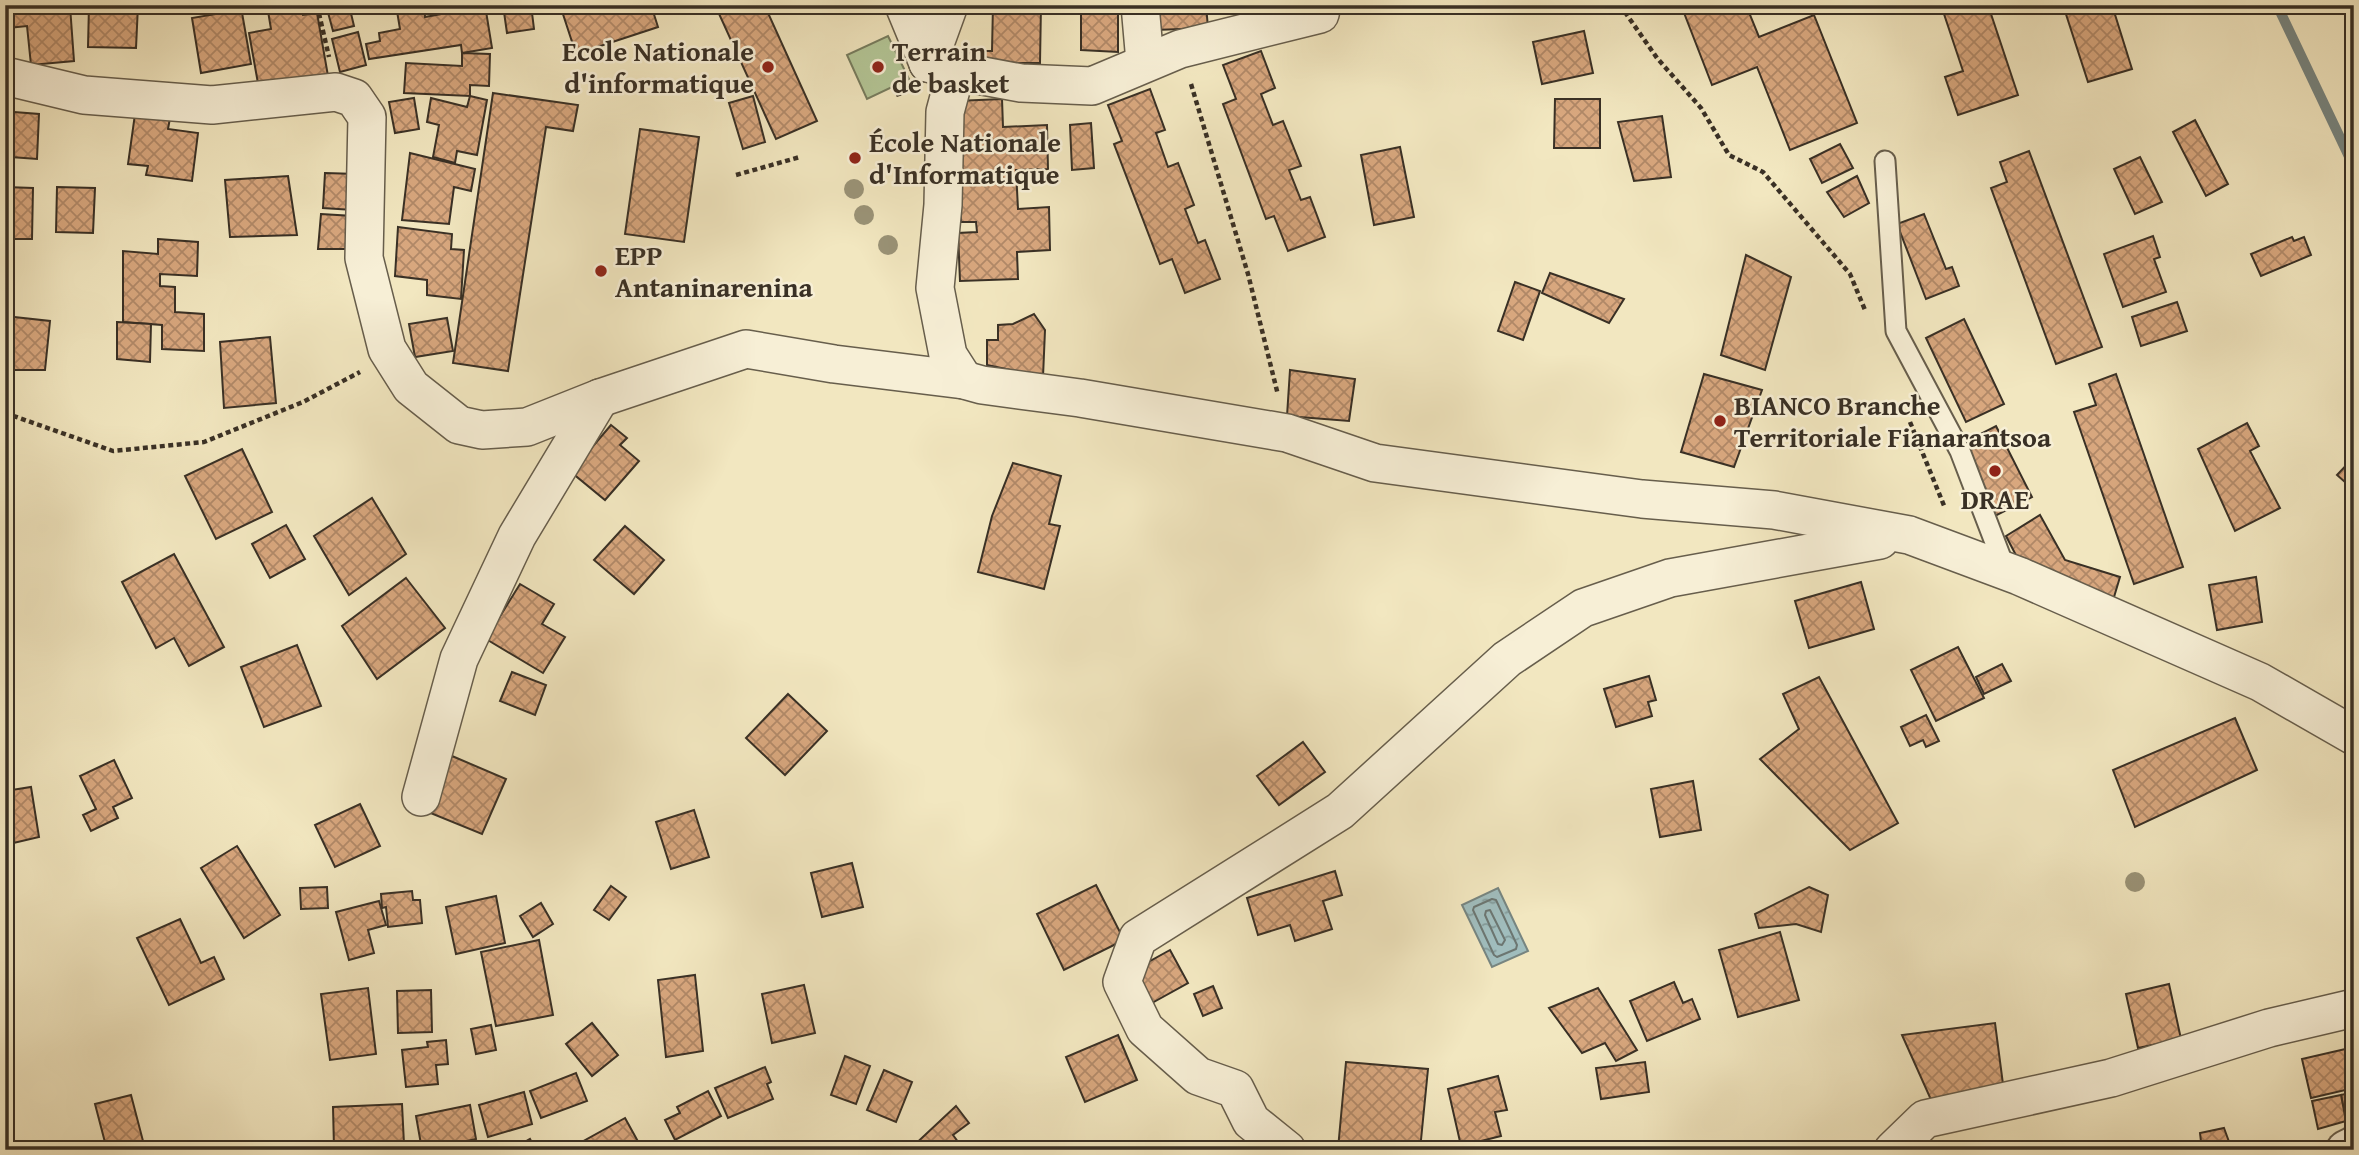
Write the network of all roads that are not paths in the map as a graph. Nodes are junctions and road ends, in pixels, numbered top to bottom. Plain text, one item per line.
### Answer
1 (904, 5) edge
2 (949, 5) edge
3 (1140, 5) edge
4 (1322, 5) edge
5 (1145, 62) junction
6 (942, 67) junction
7 (5, 76) edge
8 (1885, 161) dead end
9 (964, 380) junction
10 (600, 398) junction
11 (1909, 536) junction
12 (2006, 571) junction
13 (2354, 736) edge
14 (421, 797) dead end
15 (2354, 1008) edge
16 (2354, 1146) edge
17 (1287, 1150) edge
18 (1893, 1150) edge
19 (2346, 1150) edge

1 - 6 street
2 - 6 street
3 - 5 street
4 - 5 street
5 - 6 street
6 - 9 street
7 - 10 street
8 - 12 lane
9 - 10 street
9 - 11 street
10 - 14 street
11 - 12 street
11 - 17 street
12 - 13 street
15 - 18 street
16 - 19 street

